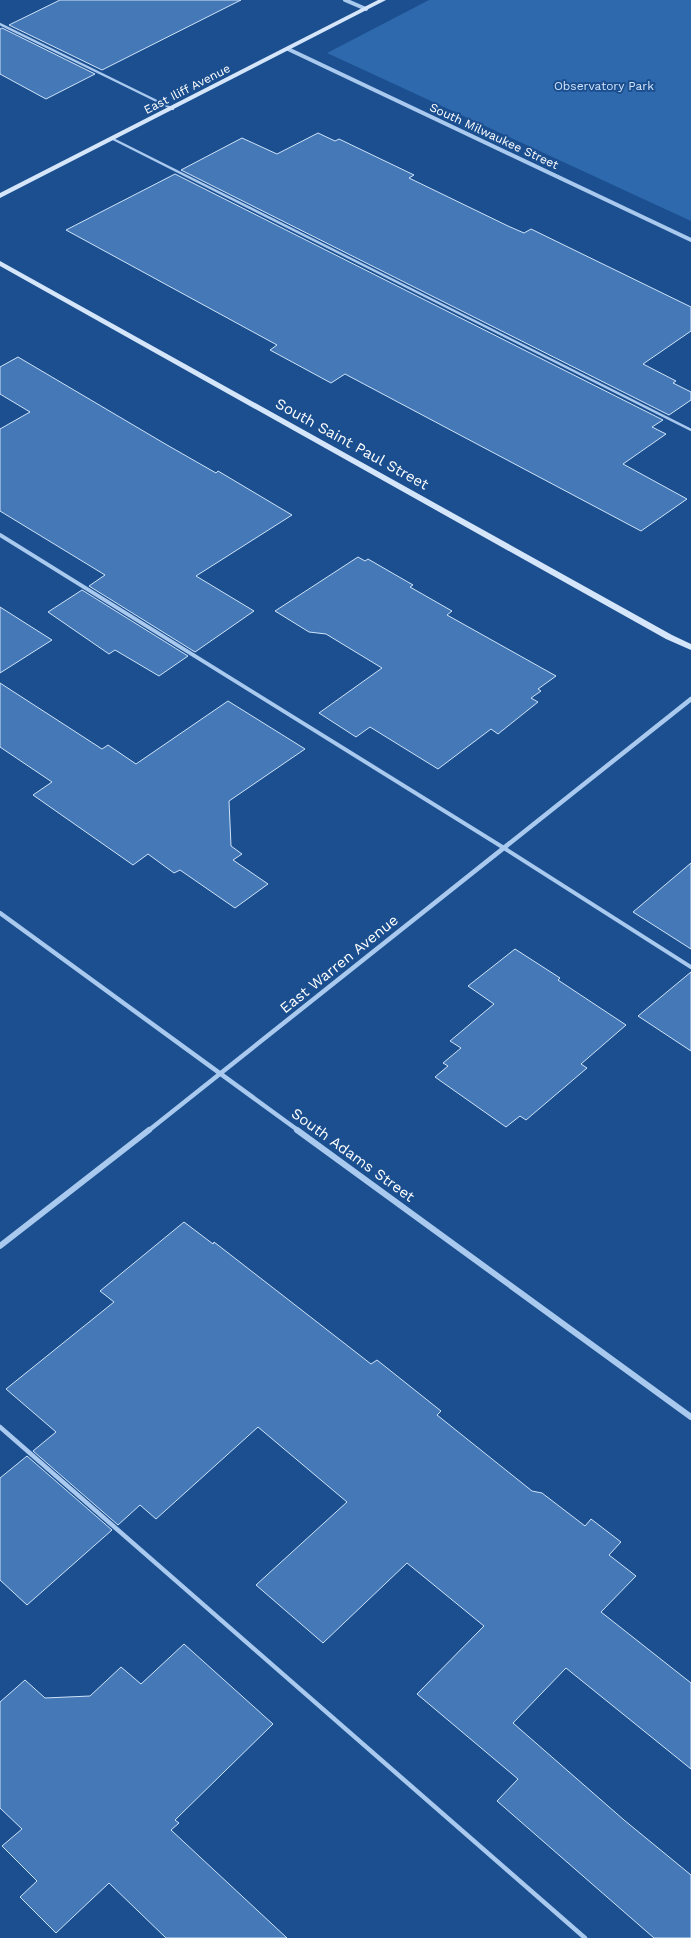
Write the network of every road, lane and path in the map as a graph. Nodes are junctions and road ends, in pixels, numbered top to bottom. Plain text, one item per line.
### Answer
1 (346, 0) edge
2 (383, 0) edge
3 (366, 9) junction
4 (0, 24) edge
5 (288, 49) junction
6 (173, 109) junction
7 (113, 139) junction
8 (0, 196) edge
9 (691, 240) edge
10 (0, 263) edge
11 (691, 430) edge
12 (0, 535) edge
13 (691, 647) edge
14 (691, 699) edge
15 (504, 848) junction
16 (0, 912) edge
17 (691, 967) edge
18 (221, 1074) junction
19 (0, 1246) edge
20 (691, 1417) edge
21 (0, 1427) edge
22 (585, 1938) edge

1 - 3 street
2 - 3 street, East Iliff Avenue
3 - 5 street, East Iliff Avenue
4 - 6 lane
5 - 6 street, East Iliff Avenue
5 - 9 street, South Milwaukee Street
6 - 7 street, East Iliff Avenue
7 - 8 street, East Iliff Avenue
7 - 11 lane
10 - 13 street, South Saint Paul Street
12 - 15 lane
14 - 15 street, East Warren Avenue
15 - 17 lane
15 - 18 street, East Warren Avenue
16 - 18 street, South Adams Street
18 - 19 street, East Warren Avenue
18 - 20 street, South Adams Street
21 - 22 lane

